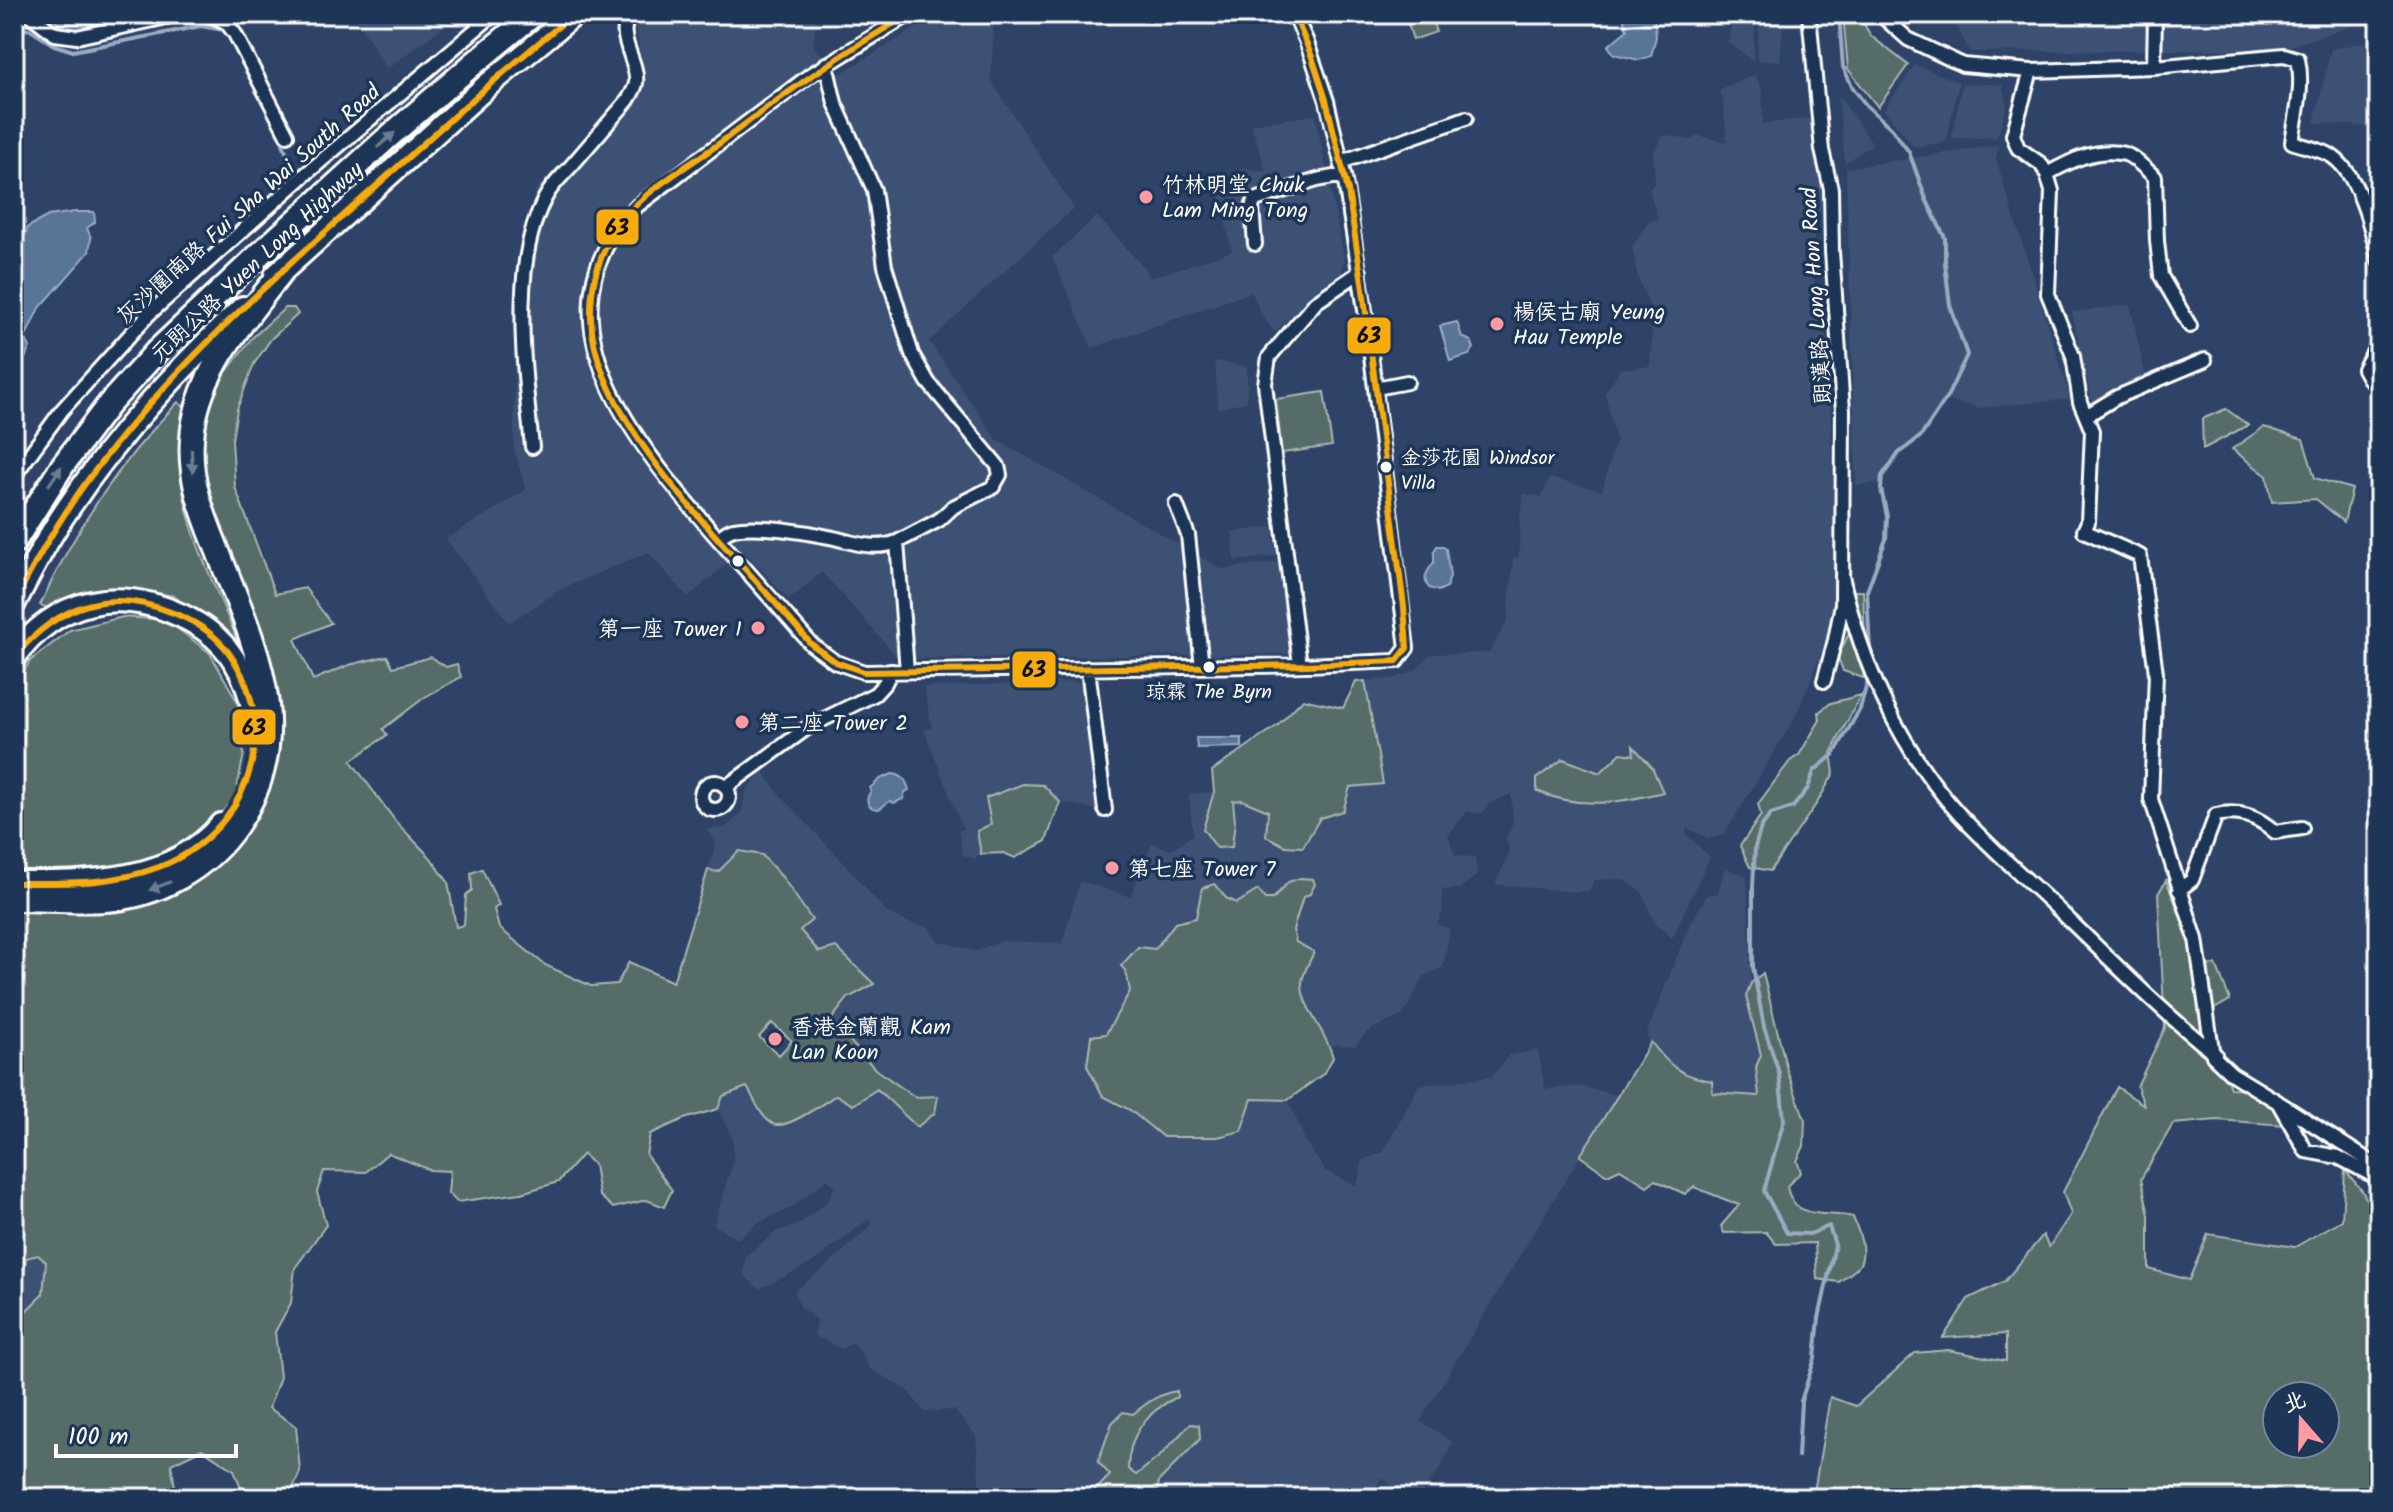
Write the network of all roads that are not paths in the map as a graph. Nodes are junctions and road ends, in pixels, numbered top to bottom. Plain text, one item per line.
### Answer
1 (29, 14) edge
2 (180, 14) edge
3 (209, 14) edge
4 (494, 14) edge
5 (534, 14) edge
6 (574, 14) edge
7 (631, 14) edge
8 (910, 14) edge
9 (1294, 14) edge
10 (1809, 14) edge
11 (1880, 14) edge
12 (2155, 14) edge
13 (826, 64) junction
14 (2154, 67) junction
15 (2031, 71) junction
16 (1466, 118) dead end
17 (287, 135) dead end
18 (1343, 169) junction
19 (2047, 174) junction
20 (1255, 244) dead end
21 (2379, 261) edge
22 (286, 266) junction
23 (1360, 272) junction
24 (2190, 326) dead end
25 (2379, 342) edge
26 (2205, 360) dead end
27 (1407, 382) dead end
28 (2379, 386) edge
29 (1376, 388) junction
30 (2086, 416) junction
31 (532, 447) dead end
32 (14, 476) edge
33 (1176, 504) dead end
34 (718, 538) junction
35 (14, 542) edge
36 (897, 542) junction
37 (1842, 576) junction
38 (14, 603) edge
39 (14, 657) edge
40 (1300, 665) junction
41 (1202, 667) junction
42 (1088, 668) junction
43 (891, 671) junction
44 (907, 671) junction
45 (1824, 681) dead end
46 (726, 787) dead end
47 (1105, 810) dead end
48 (2302, 828) dead end
49 (14, 883) edge
50 (2179, 890) junction
51 (14, 899) edge
52 (2379, 1167) edge
53 (2379, 1174) edge

1 - 2 street
3 - 17 street
4 - 32 street, 灰沙圍南路 Fui Sha Wai South Road
35 -> 5 highway, 元朗公路 Yuen Long Highway
6 - 22 highway, 元朗公路 Yuen Long Highway
7 - 31 street
8 - 13 street
9 - 18 street
10 - 37 street, 朗漢路 Long Hon Road
11 - 15 street
12 - 14 street
13 - 34 street
13 - 36 street
14 - 15 street
14 - 21 street
15 - 19 street
16 - 18 street
18 - 20 street
18 - 23 street
19 - 24 street
19 - 30 street
22 - 38 highway, 元朗公路 Yuen Long Highway
22 -> 51 highway
23 - 29 street
23 - 40 street
25 - 28 street
26 - 30 street
27 - 29 street
29 - 40 street
30 - 50 street
33 - 41 street
34 - 36 street
34 - 43 street
36 - 44 street
37 - 45 street, 朗漢路 Long Hon Road
37 - 52 street, 朗漢路 Long Hon Road
39 - 49 highway
40 - 41 street
41 - 42 street
42 - 44 street
42 - 47 street
43 - 44 street
43 - 46 street
48 - 50 street
50 - 53 street

